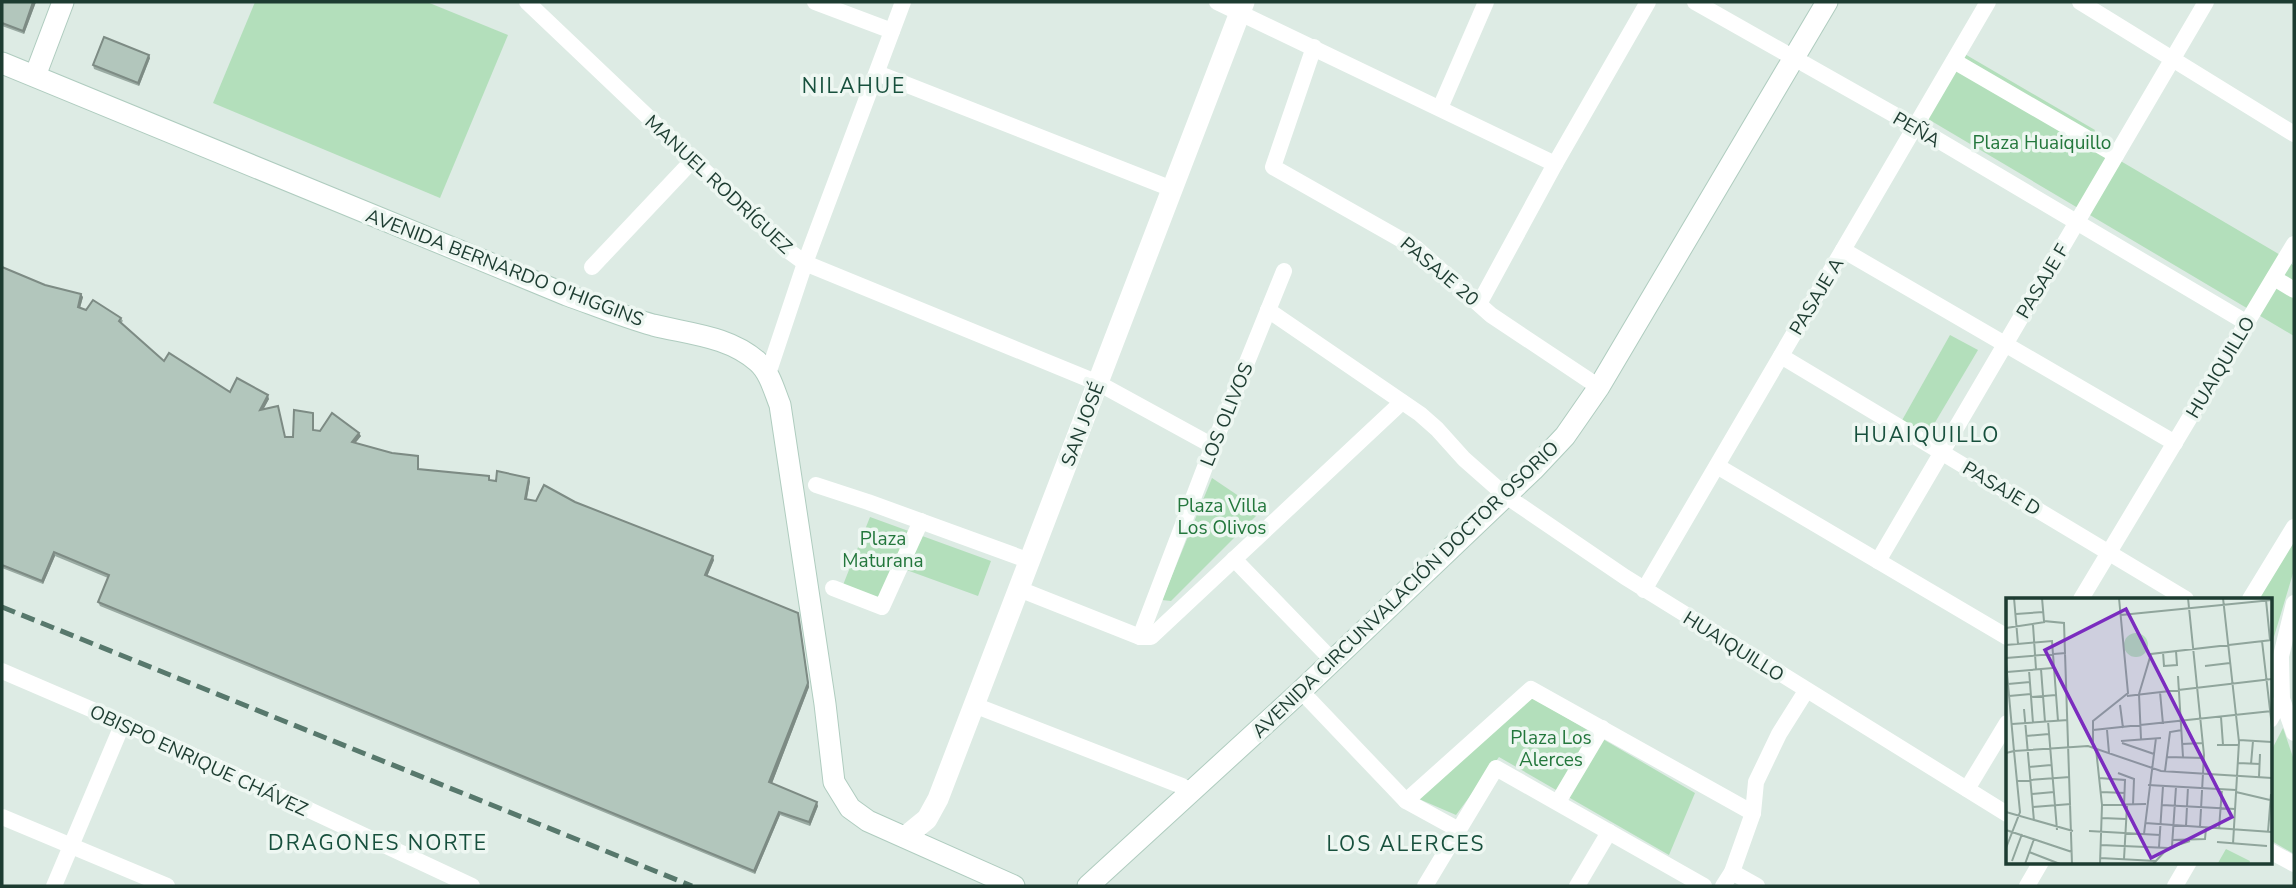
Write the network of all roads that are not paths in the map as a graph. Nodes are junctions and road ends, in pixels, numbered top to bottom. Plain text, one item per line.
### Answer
1 (64, 2) edge
2 (527, 2) edge
3 (815, 2) edge
4 (903, 2) edge
5 (1217, 2) edge
6 (1486, 2) edge
7 (1647, 2) edge
8 (1695, 2) edge
9 (1827, 2) edge
10 (1988, 2) edge
11 (2080, 2) edge
12 (2206, 2) edge
13 (1242, 7) edge
14 (892, 31) junction
15 (1314, 47) junction
16 (1794, 58) junction
17 (2172, 59) junction
18 (1954, 61) junction
19 (2, 62) edge
20 (877, 73) junction
21 (35, 76) junction
22 (1440, 108) junction
23 (1916, 127) junction
24 (2294, 134) edge
25 (2116, 155) junction
26 (693, 160) junction
27 (1555, 163) junction
28 (1172, 189) junction
29 (2077, 222) junction
30 (2294, 244) edge
31 (1843, 250) junction
32 (806, 263) junction
33 (592, 267) dead end
34 (1284, 271) dead end
35 (2274, 278) junction
36 (2294, 290) edge
37 (1479, 304) junction
38 (1268, 310) junction
39 (2247, 323) junction
40 (2004, 344) junction
41 (1781, 356) junction
42 (768, 374) junction
43 (1098, 383) junction
44 (1599, 387) junction
45 (1402, 402) junction
46 (2175, 443) junction
47 (1213, 446) junction
48 (1942, 453) junction
49 (1717, 466) junction
50 (816, 485) dead end
51 (1506, 496) junction
52 (921, 521) junction
53 (2294, 527) edge
54 (2109, 553) junction
55 (1234, 559) junction
56 (1030, 561) junction
57 (1878, 561) junction
58 (833, 588) dead end
59 (1019, 589) junction
60 (1644, 590) junction
61 (2082, 598) edge
62 (2184, 598) edge
63 (2250, 598) edge
64 (2294, 603) edge
65 (1140, 636) junction
66 (2006, 636) edge
67 (2275, 653) edge
68 (1332, 660) junction
69 (2, 671) edge
70 (1301, 691) junction
71 (1806, 691) junction
72 (2282, 699) junction
73 (974, 705) junction
74 (2272, 716) edge
75 (122, 723) junction
76 (2006, 725) edge
77 (1602, 728) junction
78 (2294, 733) edge
79 (1967, 789) junction
80 (1190, 791) junction
81 (1406, 801) junction
82 (1558, 802) junction
83 (1753, 813) junction
84 (2006, 813) edge
85 (2, 817) edge
86 (1457, 829) junction
87 (1609, 832) junction
88 (905, 837) junction
89 (70, 847) junction
90 (2272, 851) edge
91 (2040, 864) edge
92 (2188, 864) edge
93 (2294, 864) edge
94 (1732, 872) junction
95 (1009, 885) edge
96 (1095, 885) edge
97 (54, 886) edge
98 (167, 886) edge
99 (472, 886) edge
100 (1425, 886) edge
101 (1577, 886) edge
102 (1704, 886) edge
103 (1723, 886) edge
104 (1757, 886) edge
105 (2027, 886) edge
106 (2175, 886) edge

1 - 21 main road
2 - 26 street, MANUEL RODRÍGUEZ
3 - 14 street
4 - 14 street
5 - 13 street
6 - 22 street
7 - 27 street
8 - 16 street, PEÑA
9 - 16 main road, AVENIDA CIRCUNVALACIÓN DOCTOR OSORIO
10 - 18 street, PASAJE A
11 - 17 street
12 - 17 street, PASAJE F
13 - 15 street
13 - 28 main road, SAN JOSÉ
14 - 20 street
15 - 22 street
15 - 37 street, PASAJE 20
16 - 23 street, PEÑA
16 - 44 main road, AVENIDA CIRCUNVALACIÓN DOCTOR OSORIO
17 - 24 street
17 - 25 street, PASAJE F
18 - 23 street, PASAJE A
18 - 25 street
19 - 21 main road, AVENIDA BERNARDO O'HIGGINS
20 - 28 street
20 - 32 street
21 - 42 main road, AVENIDA BERNARDO O'HIGGINS
22 - 27 street
23 - 29 street, PEÑA
23 - 31 street, PASAJE A
25 - 29 street, PASAJE F
26 - 32 street, MANUEL RODRÍGUEZ
26 - 33 street
27 - 37 street
28 - 43 main road, SAN JOSÉ
29 - 39 street, PEÑA
29 - 40 street, PASAJE F
30 - 35 street, HUAIQUILLO
31 - 40 street
31 - 41 street, PASAJE A
32 - 42 street
32 - 43 street, MANUEL RODRÍGUEZ
34 - 38 street, LOS OLIVOS
35 - 36 street
35 - 39 street, HUAIQUILLO
37 - 44 street, PASAJE 20
38 - 45 street, HUAIQUILLO
38 - 47 street, LOS OLIVOS
39 - 46 street, HUAIQUILLO
40 - 46 street
40 - 48 street, PASAJE F
41 - 48 street, PASAJE D
41 - 49 street, PASAJE A
42 - 88 main road, AVENIDA BERNARDO O'HIGGINS
43 - 47 street, MANUEL RODRÍGUEZ
43 - 56 main road, SAN JOSÉ
44 - 51 main road, AVENIDA CIRCUNVALACIÓN DOCTOR OSORIO
45 - 51 street, HUAIQUILLO
45 - 55 street
46 - 54 street, HUAIQUILLO
47 - 65 street, LOS OLIVOS
48 - 54 street, PASAJE D
48 - 57 street, PASAJE F
49 - 57 street
49 - 60 street, PASAJE A
50 - 52 street
51 - 60 street, HUAIQUILLO
51 - 68 main road, AVENIDA CIRCUNVALACIÓN DOCTOR OSORIO
52 - 56 street
52 - 58 street
53 - 63 street
54 - 61 street, HUAIQUILLO
54 - 62 street, PASAJE D
55 - 65 street
55 - 68 street
56 - 59 main road, SAN JOSÉ
57 - 66 street
59 - 65 street
59 - 73 main road, SAN JOSÉ
60 - 71 street, HUAIQUILLO
64 - 67 street
67 - 72 street
68 - 70 main road, AVENIDA CIRCUNVALACIÓN DOCTOR OSORIO
69 - 75 street, OBISPO ENRIQUE CHÁVEZ
70 - 80 main road, AVENIDA CIRCUNVALACIÓN DOCTOR OSORIO
70 - 81 street
71 - 79 street, HUAIQUILLO
71 - 83 street
72 - 74 street
72 - 78 street
73 - 80 street
73 - 88 main road, SAN JOSÉ
75 - 89 street
75 - 99 street, OBISPO ENRIQUE CHÁVEZ
76 - 79 street
77 - 81 street
77 - 82 street
77 - 83 street
79 - 84 street, HUAIQUILLO
80 - 96 main road, AVENIDA CIRCUNVALACIÓN DOCTOR OSORIO
81 - 86 street
82 - 86 street
82 - 87 street
83 - 94 street
85 - 89 street
86 - 100 street
87 - 101 street
87 - 102 street
88 - 95 main road
89 - 97 street
89 - 98 street
90 - 93 street
91 - 105 street
92 - 106 street
94 - 103 street
94 - 104 street

